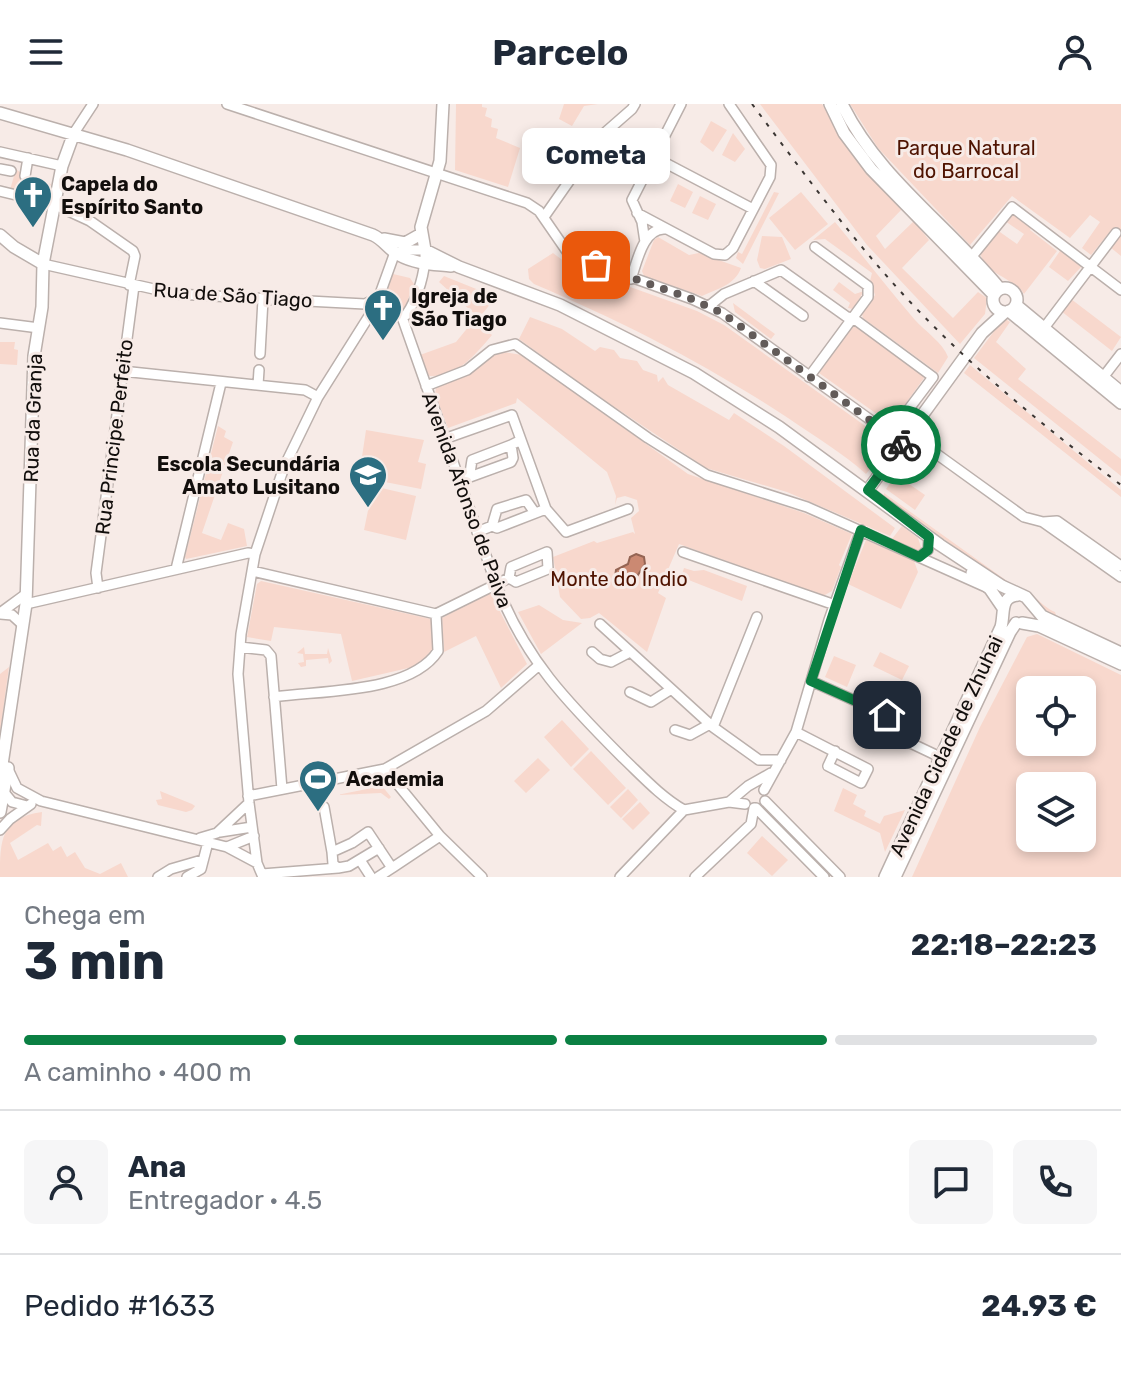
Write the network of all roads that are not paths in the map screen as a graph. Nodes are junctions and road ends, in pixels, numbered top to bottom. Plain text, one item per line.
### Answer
1 (93, 104) edge
2 (443, 104) edge
3 (635, 104) edge
4 (681, 104) edge
5 (729, 104) edge
6 (830, 104) edge
7 (842, 104) edge
8 (231, 105) edge
9 (0, 113) edge
10 (74, 133) junction
11 (0, 152) edge
12 (654, 157) junction
13 (28, 158) junction
14 (62, 166) junction
15 (437, 174) junction
16 (25, 176) dead end
17 (0, 191) edge
18 (53, 204) junction
19 (753, 209) junction
20 (637, 213) junction
21 (544, 217) junction
22 (667, 229) junction
23 (421, 230) junction
24 (1116, 233) dead end
25 (379, 238) junction
26 (2, 239) edge
27 (645, 242) junction
28 (815, 247) dead end
29 (425, 250) junction
30 (393, 253) junction
31 (967, 261) junction
32 (43, 264) junction
33 (425, 264) junction
34 (1091, 266) junction
35 (459, 267) junction
36 (631, 279) junction
37 (754, 281) junction
38 (132, 286) junction
39 (1121, 290) edge
40 (996, 296) junction
41 (263, 299) junction
42 (376, 302) junction
43 (709, 306) junction
44 (1010, 309) junction
45 (803, 316) dead end
46 (402, 317) junction
47 (853, 318) junction
48 (0, 323) edge
49 (39, 328) junction
50 (982, 333) junction
51 (1041, 333) junction
52 (260, 354) dead end
53 (1121, 354) edge
54 (259, 370) dead end
55 (122, 371) junction
56 (809, 377) junction
57 (1100, 381) junction
58 (221, 383) junction
59 (258, 385) junction
60 (426, 386) junction
61 (1121, 392) edge
62 (318, 397) junction
63 (1121, 403) edge
64 (890, 434) junction
65 (908, 436) junction
66 (444, 439) junction
67 (521, 440) junction
68 (511, 445) junction
69 (463, 480) junction
70 (868, 490) junction
71 (628, 509) dead end
72 (540, 511) junction
73 (1043, 522) junction
74 (492, 526) junction
75 (861, 530) junction
76 (477, 532) junction
77 (929, 537) junction
78 (940, 545) junction
79 (683, 552) dead end
80 (255, 554) junction
81 (923, 560) junction
82 (1121, 566) edge
83 (176, 569) junction
84 (252, 571) junction
85 (1121, 577) edge
86 (509, 578) dead end
87 (496, 584) junction
88 (98, 588) junction
89 (990, 589) junction
90 (1018, 595) junction
91 (26, 602) junction
92 (1031, 604) junction
93 (835, 605) junction
94 (1003, 611) junction
95 (0, 613) edge
96 (436, 614) junction
97 (12, 615) junction
98 (757, 617) dead end
99 (1019, 623) junction
100 (600, 624) dead end
101 (23, 625) junction
102 (240, 647) junction
103 (592, 652) dead end
104 (630, 652) junction
105 (1121, 653) edge
106 (1121, 664) edge
107 (538, 666) junction
108 (811, 681) junction
109 (670, 690) junction
110 (630, 692) dead end
111 (274, 697) junction
112 (711, 726) junction
113 (675, 730) dead end
114 (796, 732) junction
115 (7, 733) junction
116 (835, 751) dead end
117 (940, 757) junction
118 (759, 760) junction
119 (781, 760) junction
120 (385, 769) junction
121 (4, 773) edge
122 (762, 788) junction
123 (282, 789) junction
124 (21, 790) junction
125 (744, 791) junction
126 (2, 795) edge
127 (248, 799) junction
128 (41, 801) junction
129 (729, 802) junction
130 (27, 806) junction
131 (751, 806) junction
132 (324, 807) dead end
133 (684, 810) junction
134 (0, 812) edge
135 (768, 821) junction
136 (749, 825) junction
137 (0, 830) edge
138 (253, 832) junction
139 (217, 833) junction
140 (440, 836) junction
141 (204, 840) junction
142 (227, 847) junction
143 (379, 848) junction
144 (332, 852) junction
145 (202, 860) junction
146 (360, 860) junction
147 (257, 863) junction
148 (338, 868) junction
149 (392, 868) junction
150 (263, 876) edge
151 (158, 877) edge
152 (187, 877) edge
153 (371, 877) edge
154 (378, 877) edge
155 (482, 877) edge
156 (620, 877) edge
157 (695, 877) edge
158 (824, 877) edge
159 (840, 877) edge
160 (885, 877) edge
161 (895, 877) edge

1 - 10 street
2 - 15 main road
3 - 21 street
4 - 12 street
5 - 19 street
6 - 31 main road
7 - 31 main road
8 - 15 street
9 - 10 main road
10 - 14 main road, Rua da Granja
10 - 25 main road
11 - 13 street
12 - 19 street
12 - 20 street
13 - 14 street
13 - 16 street
14 - 18 main road, Rua da Granja
15 - 21 street
15 - 23 main road
17 - 18 street
18 - 32 main road, Rua da Granja
18 - 38 street, Rua Principe Perfeito
19 - 22 street
20 - 22 street
20 - 27 street
21 - 36 street
22 - 27 street
23 - 25 main road
23 - 29 main road
24 - 34 street
25 - 30 main road
26 - 32 main road
27 - 36 street
28 - 47 street
29 - 30 street
29 - 33 street
29 - 35 main road
30 - 33 main road
30 - 42 street
31 - 34 street
31 - 40 main road
32 - 38 street, Rua de São Tiago
32 - 49 main road, Rua da Granja
33 - 35 main road
33 - 46 street
34 - 39 street
34 - 51 street
35 - 70 main road
36 - 43 street
37 - 43 street
37 - 45 street
37 - 47 street
38 - 41 street, Rua de São Tiago
38 - 55 street, Rua Principe Perfeito
40 - 44 main road
40 - 44 main road
40 - 50 main road
41 - 42 street, Rua de São Tiago
41 - 52 street
42 - 46 street
42 - 62 street
43 - 56 street
44 - 50 main road
44 - 51 main road
46 - 60 street, Avenida Afonso de Paiva
47 - 56 street
47 - 64 street
48 - 49 street
49 - 91 main road, Rua da Granja
50 - 65 main road
51 - 57 main road
53 - 57 street
54 - 59 street
55 - 58 street
55 - 88 street, Rua Principe Perfeito
56 - 64 street
57 - 61 main road
57 - 63 main road
58 - 59 street
58 - 83 street
59 - 62 street
60 - 66 street, Avenida Afonso de Paiva
60 - 75 street
62 - 80 street
64 - 65 street
65 - 70 main road
65 - 73 street
66 - 67 street
66 - 69 street, Avenida Afonso de Paiva
67 - 68 street
67 - 72 street
68 - 69 street
68 - 69 street
69 - 76 street, Avenida Afonso de Paiva
70 - 77 main road
71 - 72 street
72 - 74 street
72 - 74 street
73 - 82 street
73 - 85 street
74 - 76 street
75 - 81 street
75 - 93 street
76 - 87 street, Avenida Afonso de Paiva
77 - 78 main road
77 - 81 street
78 - 89 main road
78 - 90 main road
79 - 93 street
80 - 83 street
80 - 84 street
81 - 89 street
83 - 88 street
84 - 96 street
84 - 102 street
86 - 87 street
87 - 96 street
87 - 107 street, Avenida Afonso de Paiva
88 - 91 street
89 - 94 main road
90 - 92 main road
90 - 94 main road
91 - 95 street
91 - 97 street
91 - 101 main road, Rua da Granja
92 - 99 main road
92 - 105 main road
93 - 108 street
94 - 99 main road
94 - 117 main road, Avenida Cidade de Zhuhai
95 - 97 street
96 - 111 street
97 - 101 street
98 - 112 street
99 - 106 main road
99 - 161 main road, Avenida Cidade de Zhuhai
100 - 104 street
101 - 115 main road, Rua da Granja
101 - 121 main road, Rua da Granja
102 - 111 street
102 - 127 street
103 - 104 street
104 - 109 street
107 - 120 street
107 - 133 street, Avenida Afonso de Paiva
108 - 114 street
108 - 117 street
109 - 110 street
109 - 112 street
111 - 123 street
112 - 113 street
112 - 118 street
114 - 116 street
114 - 119 street
115 - 121 main road, Rua da Granja
115 - 126 street
117 - 160 main road, Avenida Cidade de Zhuhai
118 - 119 street
118 - 122 street
119 - 122 street
120 - 123 street
120 - 140 street
121 - 124 street
121 - 126 main road, Rua da Granja
122 - 125 street
122 - 131 street
122 - 159 street
123 - 127 street
124 - 126 street
124 - 128 street
125 - 129 street
125 - 131 street
126 - 130 street
126 - 134 main road, Rua da Granja
127 - 138 street
127 - 139 street
128 - 130 street
128 - 141 street
129 - 131 street
129 - 133 street
130 - 137 street
131 - 135 street
131 - 136 street
132 - 144 street
133 - 156 street
135 - 136 street
135 - 158 street
136 - 157 street
138 - 139 street
138 - 142 street
138 - 147 street
139 - 141 street
140 - 149 street
140 - 155 street
141 - 142 street
141 - 145 street
142 - 147 street
143 - 144 street
143 - 146 street
143 - 149 street
144 - 148 street
145 - 151 street
145 - 152 street
146 - 148 street
146 - 153 street
147 - 150 street
148 - 150 street
149 - 154 street

